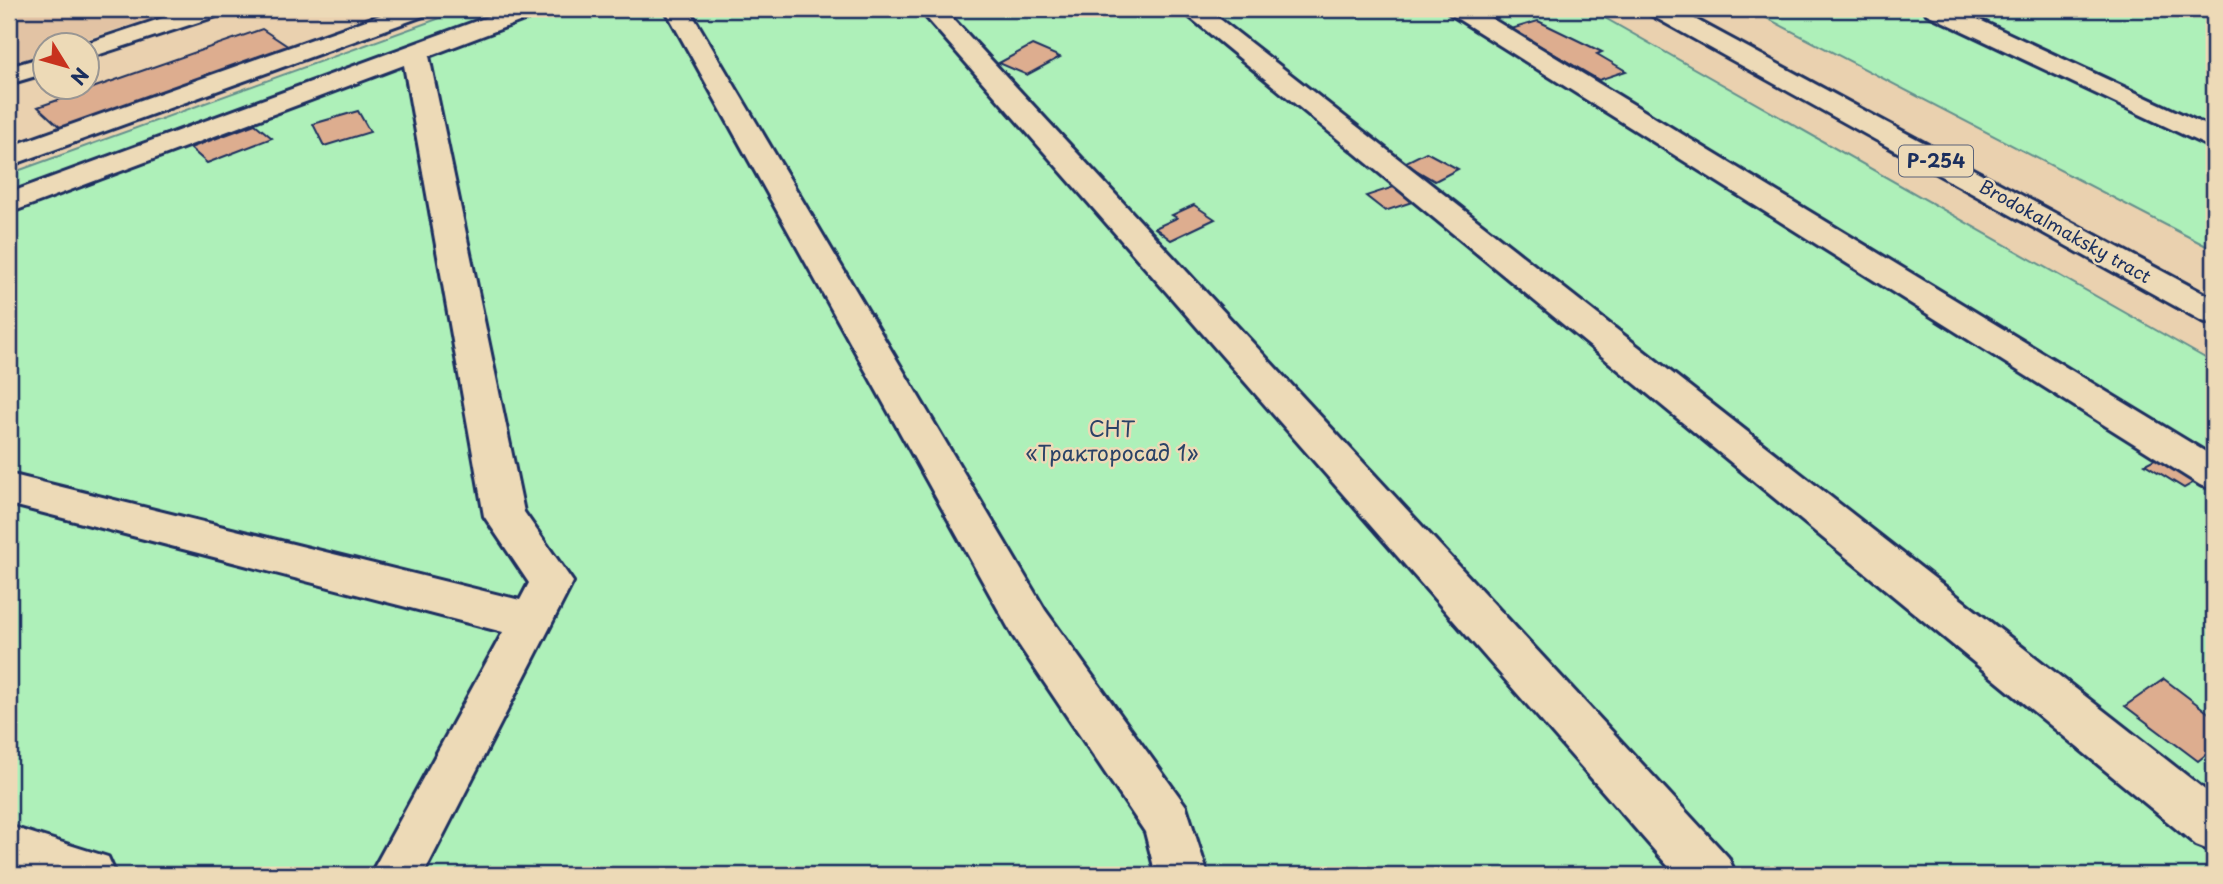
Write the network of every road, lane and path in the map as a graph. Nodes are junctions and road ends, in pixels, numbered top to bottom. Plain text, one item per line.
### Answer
1 (214, 9) edge
2 (420, 9) edge
3 (531, 9) edge
4 (677, 9) edge
5 (931, 9) edge
6 (1192, 9) edge
7 (1459, 9) edge
8 (1658, 9) edge
9 (1702, 9) edge
10 (1936, 9) edge
11 (102, 45) edge
12 (415, 52) junction
13 (32, 69) edge
14 (9, 76) edge
15 (2214, 140) edge
16 (9, 157) edge
17 (9, 204) edge
18 (2214, 283) edge
19 (2214, 313) edge
20 (2214, 475) edge
21 (9, 489) edge
22 (531, 621) junction
23 (2214, 828) edge
24 (9, 850) edge
25 (90, 875) edge
26 (396, 875) edge
27 (1182, 875) edge
28 (1710, 875) edge

1 - 11 main road
2 - 16 main road
3 - 12 main road
4 - 27 main road
5 - 28 main road
6 - 23 main road
7 - 20 main road
8 - 19 main road, Brodokalmaksky tract / Р-254
9 - 18 main road, Brodokalmaksky tract / Р-254
10 - 15 main road
12 - 17 main road
12 - 22 main road
13 - 14 main road
21 - 22 main road
22 - 26 main road
24 - 25 main road

